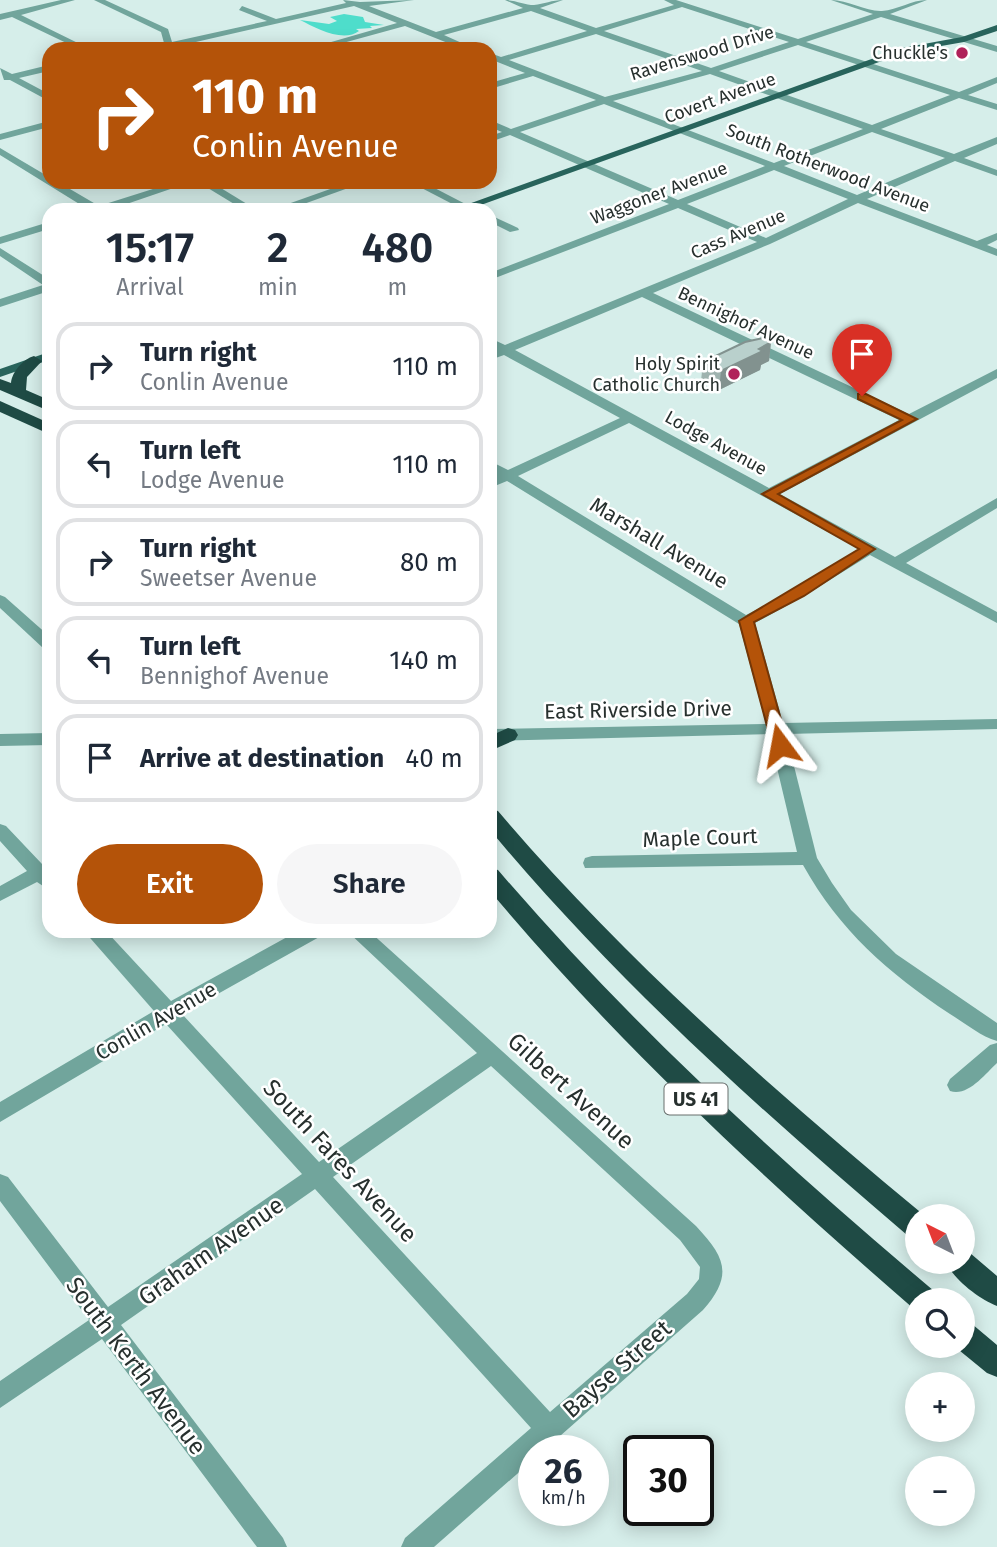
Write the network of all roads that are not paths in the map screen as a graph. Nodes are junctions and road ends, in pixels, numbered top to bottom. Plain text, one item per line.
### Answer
1 (71, 0) edge
2 (98, 0) edge
3 (410, 0) edge
4 (509, 0) edge
5 (559, 0) edge
6 (668, 0) edge
7 (698, 0) edge
8 (835, 0) edge
9 (923, 0) edge
10 (354, 3) edge
11 (682, 5) junction
12 (242, 8) dead end
13 (531, 8) junction
14 (13, 14) junction
15 (881, 14) junction
16 (0, 17) edge
17 (273, 21) junction
18 (405, 23) junction
19 (997, 28) edge
20 (596, 31) junction
21 (435, 35) junction
22 (964, 39) junction
23 (71, 42) edge
24 (168, 42) edge
25 (190, 42) edge
26 (339, 42) edge
27 (451, 42) edge
28 (797, 42) junction
29 (997, 49) edge
30 (497, 57) edge
31 (497, 59) edge
32 (866, 64) junction
33 (42, 70) edge
34 (0, 71) edge
35 (711, 71) junction
36 (534, 73) junction
37 (12, 77) junction
38 (0, 80) edge
39 (997, 80) edge
40 (497, 84) edge
41 (42, 94) edge
42 (779, 95) junction
43 (959, 95) junction
44 (606, 100) junction
45 (997, 107) edge
46 (42, 126) edge
47 (497, 126) edge
48 (872, 128) junction
49 (683, 130) junction
50 (511, 132) junction
51 (0, 137) edge
52 (497, 137) edge
53 (997, 140) edge
54 (0, 151) edge
55 (955, 157) junction
56 (586, 164) junction
57 (776, 166) junction
58 (997, 173) edge
59 (42, 176) edge
60 (63, 189) edge
61 (164, 189) edge
62 (215, 189) edge
63 (339, 189) edge
64 (428, 189) edge
65 (859, 198) junction
66 (86, 203) edge
67 (119, 203) edge
68 (240, 203) edge
69 (297, 203) edge
70 (454, 203) edge
71 (481, 203) edge
72 (678, 204) junction
73 (497, 222) edge
74 (42, 227) edge
75 (514, 230) dead end
76 (997, 236) edge
77 (0, 241) edge
78 (766, 242) junction
79 (978, 246) junction
80 (0, 251) edge
81 (997, 253) edge
82 (497, 274) edge
83 (42, 280) edge
84 (42, 288) edge
85 (643, 293) junction
86 (0, 303) edge
87 (497, 346) edge
88 (505, 350) junction
89 (497, 353) edge
90 (42, 358) edge
91 (0, 373) edge
92 (997, 373) edge
93 (0, 384) edge
94 (18, 392) junction
95 (42, 403) edge
96 (0, 406) edge
97 (630, 418) junction
98 (911, 419) junction
99 (42, 426) edge
100 (497, 469) edge
101 (508, 476) junction
102 (497, 481) edge
103 (769, 494) junction
104 (997, 502) edge
105 (869, 549) junction
106 (895, 563) junction
107 (0, 600) edge
108 (997, 618) edge
109 (746, 621) junction
110 (42, 639) edge
111 (997, 724) edge
112 (775, 730) junction
113 (497, 738) edge
114 (42, 739) edge
115 (0, 740) edge
116 (497, 823) edge
117 (0, 830) edge
118 (808, 858) junction
119 (592, 863) dead end
120 (42, 871) edge
121 (42, 877) edge
122 (497, 884) edge
123 (0, 894) edge
124 (100, 938) edge
125 (301, 938) edge
126 (365, 938) edge
127 (167, 1013) junction
128 (997, 1033) edge
129 (997, 1051) edge
130 (492, 1054) junction
131 (958, 1085) dead end
132 (0, 1113) edge
133 (317, 1177) junction
134 (0, 1184) edge
135 (905, 1216) edge
136 (974, 1274) edge
137 (910, 1288) edge
138 (997, 1293) edge
139 (695, 1302) joint
140 (104, 1325) junction
141 (975, 1345) edge
142 (997, 1363) edge
143 (0, 1396) edge
144 (548, 1428) junction
145 (274, 1547) edge
146 (414, 1547) edge

1 - 14 street
2 - 24 street
3 - 10 street
4 - 13 street
5 - 13 street
6 - 11 street
7 - 11 street
8 - 15 street
9 - 15 street, Ravenswood Drive
10 - 17 street
10 - 18 street
11 - 20 street
11 - 28 street
12 - 17 street
13 - 20 street
13 - 21 street
14 - 16 street
14 - 23 street
15 - 22 street
15 - 28 street, Ravenswood Drive
17 - 25 street
18 - 21 street
18 - 26 street
19 - 22 main road, Covert Avenue
20 - 30 street
20 - 35 street
21 - 27 street
22 - 29 street
22 - 32 main road, Covert Avenue
28 - 32 street
28 - 35 street, Ravenswood Drive
31 - 36 street, South Rotherwood Avenue
32 - 42 main road, Covert Avenue
32 - 43 street
33 - 37 street
34 - 37 street
35 - 42 street
35 - 44 street, Ravenswood Drive
36 - 40 street
36 - 44 street, South Rotherwood Avenue
37 - 38 street
37 - 41 street
39 - 43 street, Waggoner Avenue
42 - 48 street
42 - 49 main road, Covert Avenue
43 - 45 street
43 - 48 street, Waggoner Avenue
44 - 49 street, South Rotherwood Avenue
44 - 50 street, Ravenswood Drive
46 - 51 street
47 - 50 street
48 - 55 street
48 - 57 street, Waggoner Avenue
49 - 56 main road, Covert Avenue
49 - 57 street, South Rotherwood Avenue
50 - 52 street, Ravenswood Drive
50 - 56 street
53 - 55 street, Cass Avenue
54 - 59 street
55 - 58 street
55 - 65 street, Cass Avenue
56 - 71 main road, Covert Avenue
56 - 72 street
57 - 65 street, South Rotherwood Avenue
57 - 72 street, Waggoner Avenue
60 - 66 street
61 - 67 street
62 - 68 street
63 - 69 street
64 - 70 street
65 - 78 street, Cass Avenue
65 - 79 street, South Rotherwood Avenue
72 - 78 street
72 - 82 street, Waggoner Avenue
73 - 75 street
74 - 77 street
76 - 79 street
78 - 85 street, Cass Avenue
79 - 81 street, South Rotherwood Avenue
80 - 83 street
84 - 86 street
85 - 88 street, Cass Avenue
85 - 98 street, Bennighof Avenue
87 - 88 street, Lodge Avenue
88 - 89 street, Cass Avenue
88 - 97 street, Lodge Avenue
90 - 91 main road
90 - 94 highway
92 - 98 street
93 - 94 highway
94 - 95 highway
96 - 99 highway
97 - 101 street
97 - 103 street, Lodge Avenue
98 - 103 street
100 - 101 street, Marshall Avenue
101 - 102 street
101 - 109 street, Marshall Avenue
103 - 105 street, Lodge Avenue
104 - 106 street
105 - 106 street, Lodge Avenue
105 - 109 street
106 - 108 street, Lodge Avenue
107 - 110 street
109 - 112 street
111 - 112 street, East Riverside Drive
112 - 113 street, East Riverside Drive
112 - 118 street
114 - 115 street
116 - 135 highway, US 41
117 - 120 street
118 - 119 street, Maple Court
118 - 128 street
121 - 123 street
122 - 137 highway, US 41
124 - 127 street, South Fares Avenue
125 - 127 street, Conlin Avenue
126 - 130 street, Gilbert Avenue
127 - 132 street, Conlin Avenue
127 - 133 street, South Fares Avenue
129 - 131 street
130 - 133 street, Graham Avenue
130 - 139 street, Gilbert Avenue
133 - 140 street, Graham Avenue
133 - 144 street, South Fares Avenue
134 - 140 street, South Kerth Avenue
136 - 138 highway
139 - 144 street, Bayse Street
140 - 143 street, Graham Avenue
140 - 145 street, South Kerth Avenue
141 - 142 highway
144 - 146 street, Bayse Street

